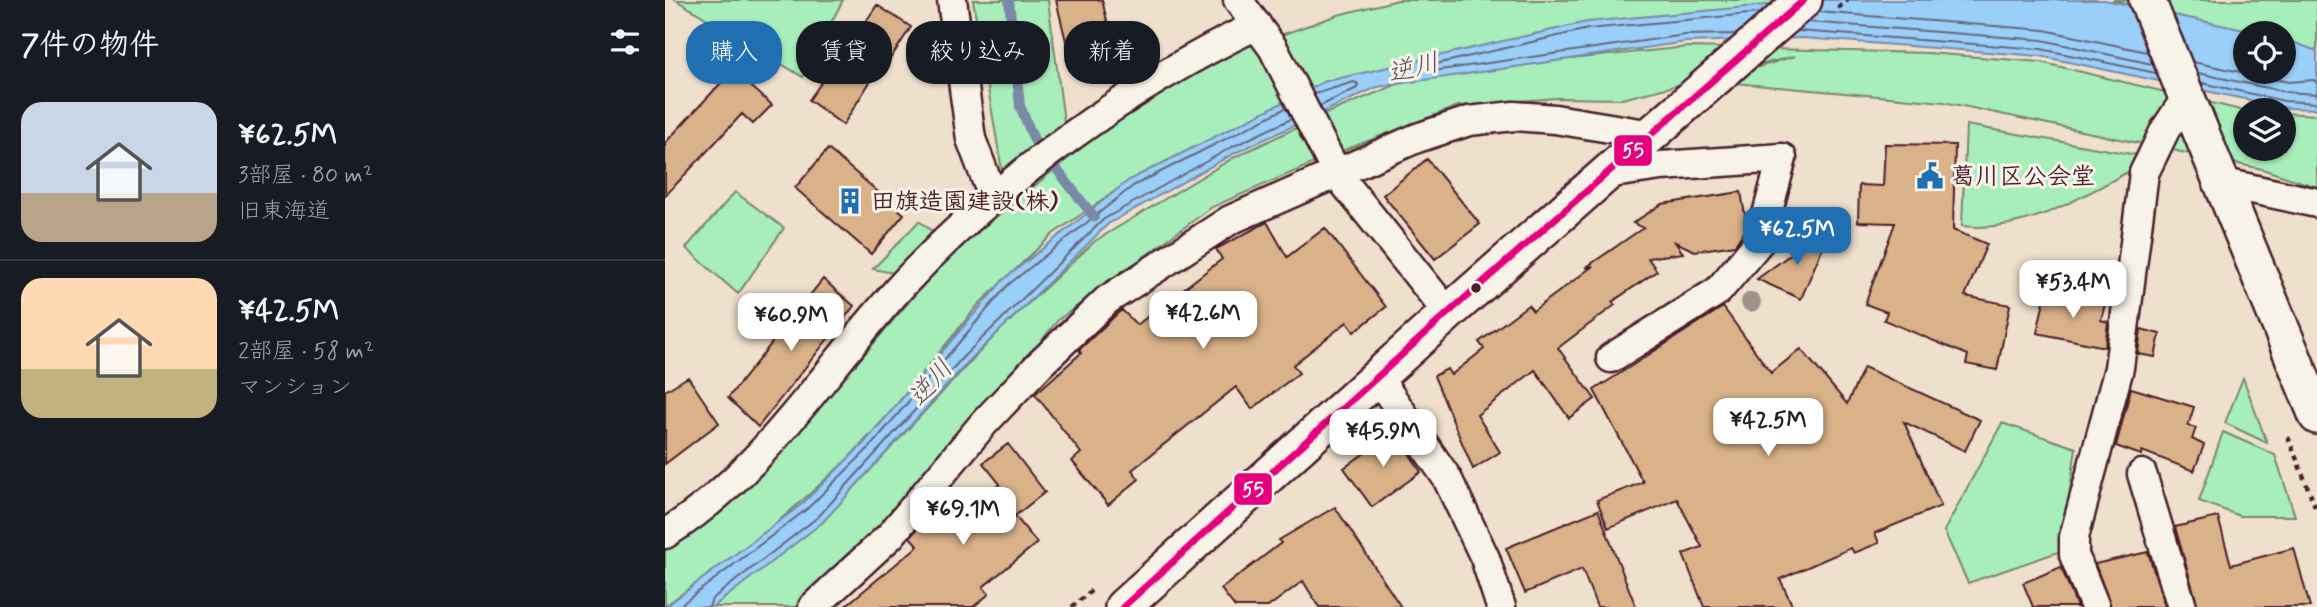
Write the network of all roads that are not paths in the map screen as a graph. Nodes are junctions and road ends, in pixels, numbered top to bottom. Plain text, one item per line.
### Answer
1 (951, 0) edge
2 (1238, 0) edge
3 (1804, 0) edge
4 (2147, 0) edge
5 (1257, 25) junction
6 (2188, 95) junction
7 (1652, 135) junction
8 (1332, 165) junction
9 (1607, 174) junction
10 (2224, 183) junction
11 (993, 197) junction
12 (2317, 203) edge
13 (1448, 313) junction
14 (1611, 358) dead end
15 (1378, 378) junction
16 (2317, 416) edge
17 (2142, 474) dead end
18 (665, 534) edge
19 (813, 607) edge
20 (1123, 607) edge
21 (1501, 607) edge
22 (2095, 607) edge
23 (2182, 607) edge

1 - 11 street
2 - 5 street
3 - 7 street
4 - 6 street
5 - 8 street
5 - 11 street
6 - 10 street
6 - 22 street
7 - 8 street
7 - 9 street
8 - 13 street
8 - 19 street
9 - 13 street
9 - 14 street
10 - 12 street
10 - 16 street
11 - 18 street
13 - 15 street
15 - 20 street
15 - 21 street
17 - 23 street

